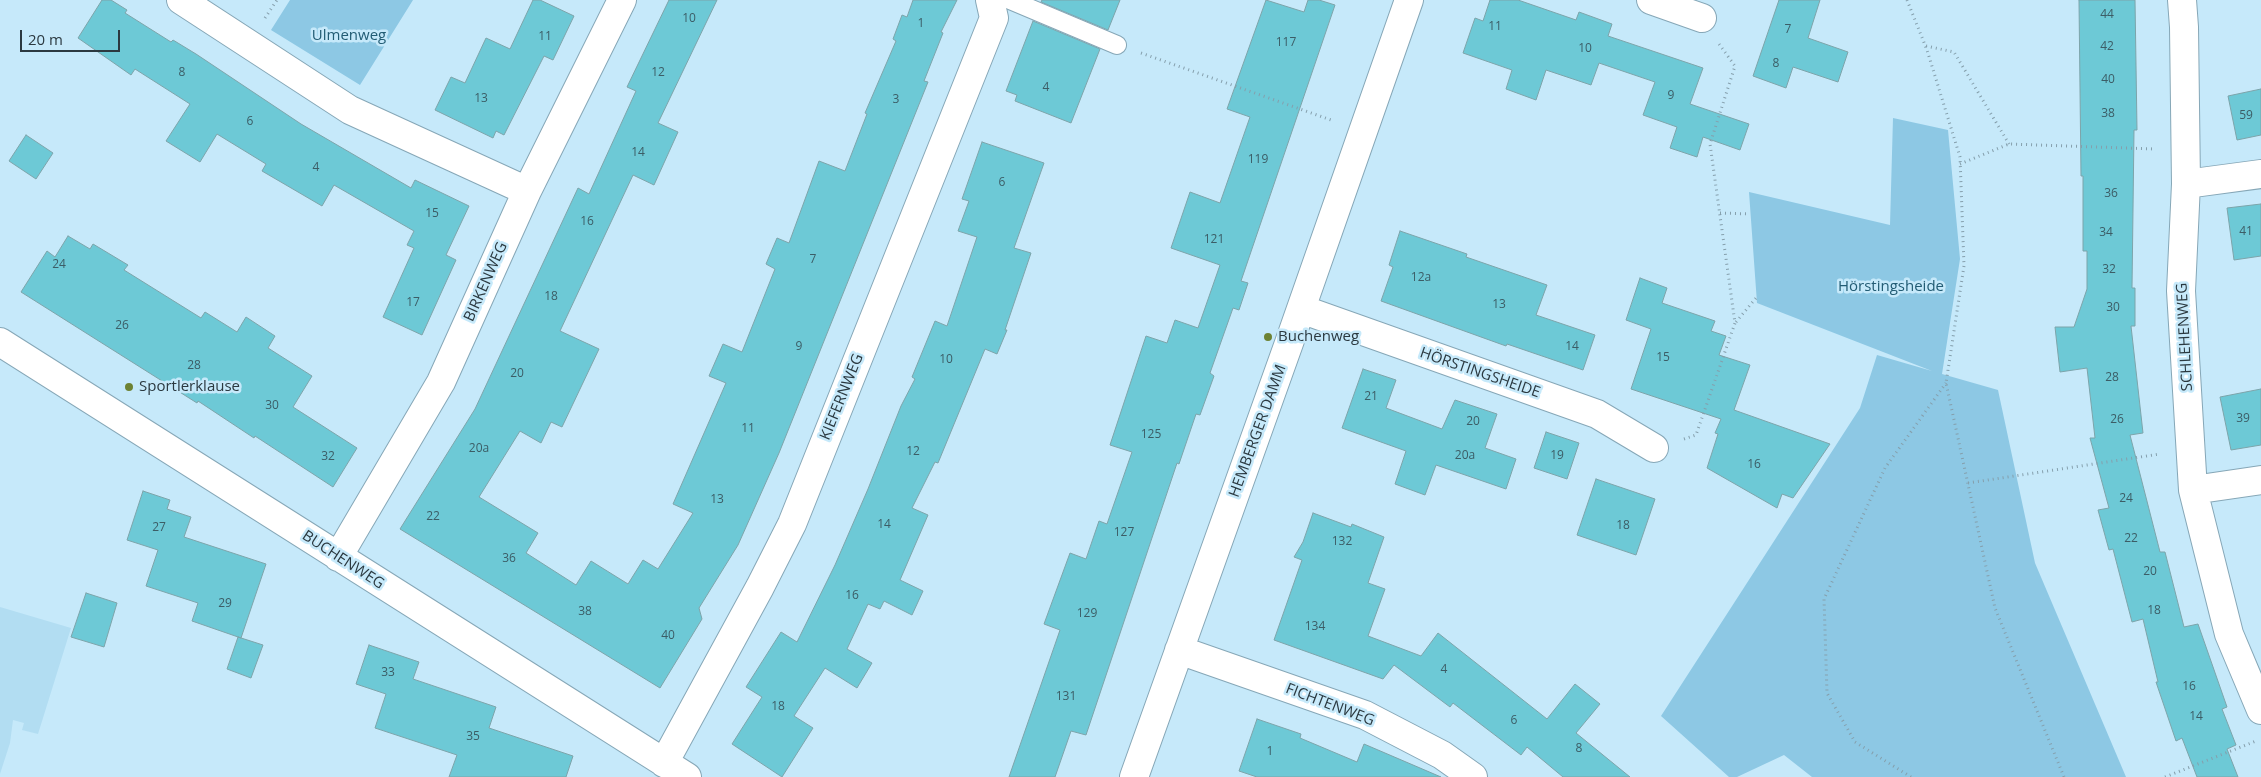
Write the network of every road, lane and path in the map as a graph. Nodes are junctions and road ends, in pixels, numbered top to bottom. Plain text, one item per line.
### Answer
1 (181, 0) edge
2 (622, 0) edge
3 (1409, 0) edge
4 (1650, 0) edge
5 (1907, 0) edge
6 (2182, 0) edge
7 (998, 6) edge
8 (1702, 18) joint
9 (1117, 45) joint
10 (1926, 46) junction
11 (1363, 131) junction
12 (2009, 144) junction
13 (2186, 150) junction
14 (1960, 164) junction
15 (2261, 174) edge
16 (2186, 184) junction
17 (527, 191) junction
18 (1720, 213) junction
19 (1750, 214) dead end
20 (1756, 298) dead end
21 (1300, 309) junction
22 (1735, 323) junction
23 (0, 342) edge
24 (1946, 383) junction
25 (1654, 448) joint
26 (2190, 449) junction
27 (2261, 480) edge
28 (1968, 483) junction
29 (2193, 490) junction
30 (338, 557) junction
31 (1179, 650) junction
32 (2261, 710) edge
33 (2261, 738) edge
34 (664, 763) junction
35 (686, 777) edge
36 (1134, 777) edge
37 (1472, 777) edge
38 (1911, 777) edge
39 (2064, 777) edge
40 (2165, 777) edge

1 - 17 street
2 - 17 street, BIRKENWEG
3 - 11 street, HEMBERGER DAMM
4 - 8 street
5 - 10 path
6 - 13 street, SCHLEHENWEG
7 - 9 lane
7 - 34 street, KIEFERNWEG
8 - 18 path
9 - 11 path
10 - 12 path
10 - 14 path
11 - 21 street, HEMBERGER DAMM
12 - 13 path
12 - 14 path
13 - 16 street, SCHLEHENWEG
14 - 24 path
15 - 16 street
16 - 26 street, SCHLEHENWEG
17 - 30 street, BIRKENWEG
18 - 19 path
18 - 22 path
20 - 22 path
21 - 25 street, HÖRSTINGSHEIDE
21 - 31 street, HEMBERGER DAMM
22 - 25 path
23 - 30 street, BUCHENWEG
24 - 28 path
24 - 38 path
26 - 28 path
26 - 29 street, SCHLEHENWEG
27 - 29 street
28 - 39 path
29 - 32 street, SCHLEHENWEG
30 - 34 street, BUCHENWEG
31 - 36 street, HEMBERGER DAMM
31 - 37 street, FICHTENWEG
33 - 40 path
34 - 35 street, BUCHENWEG

